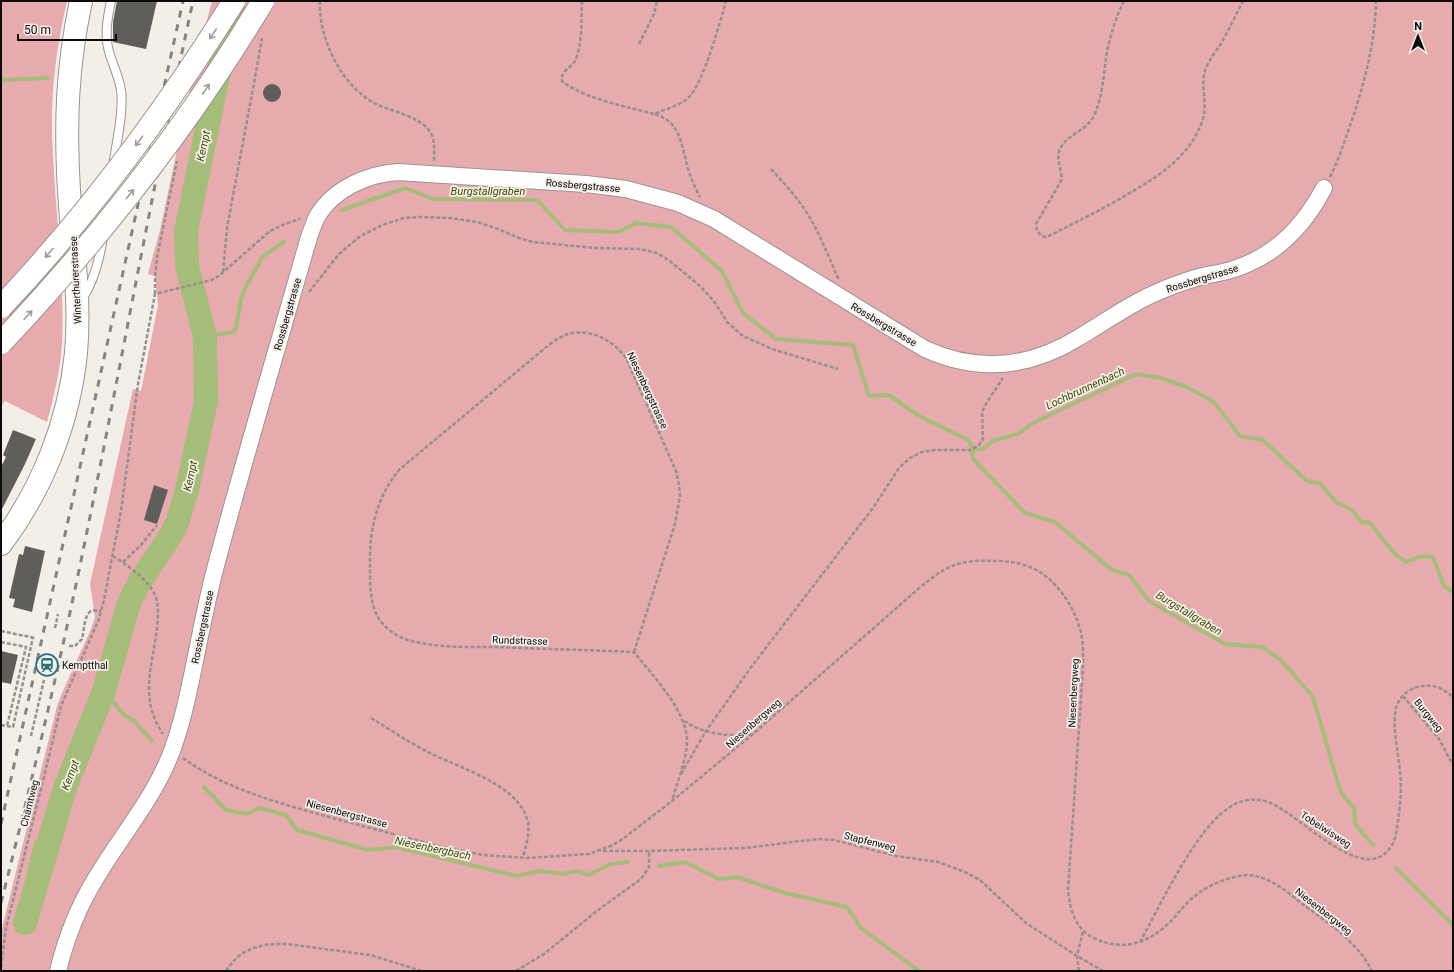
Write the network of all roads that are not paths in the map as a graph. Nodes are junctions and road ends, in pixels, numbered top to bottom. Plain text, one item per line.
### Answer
1 (81, 1) edge
2 (112, 1) edge
3 (234, 1) edge
4 (263, 1) edge
5 (1324, 188) road end
6 (109, 194) dead end
7 (107, 210) dead end
8 (1, 307) edge
9 (77, 308) junction
10 (1, 343) edge
11 (1, 544) edge
12 (58, 971) edge

1 - 9 main road, Winterthurerstrasse
2 - 6 lane
3 -> 8 main road, bridge
10 -> 4 main road, bridge
5 - 12 street, Rossbergstrasse
7 - 9 lane
9 - 11 main road, Winterthurerstrasse

